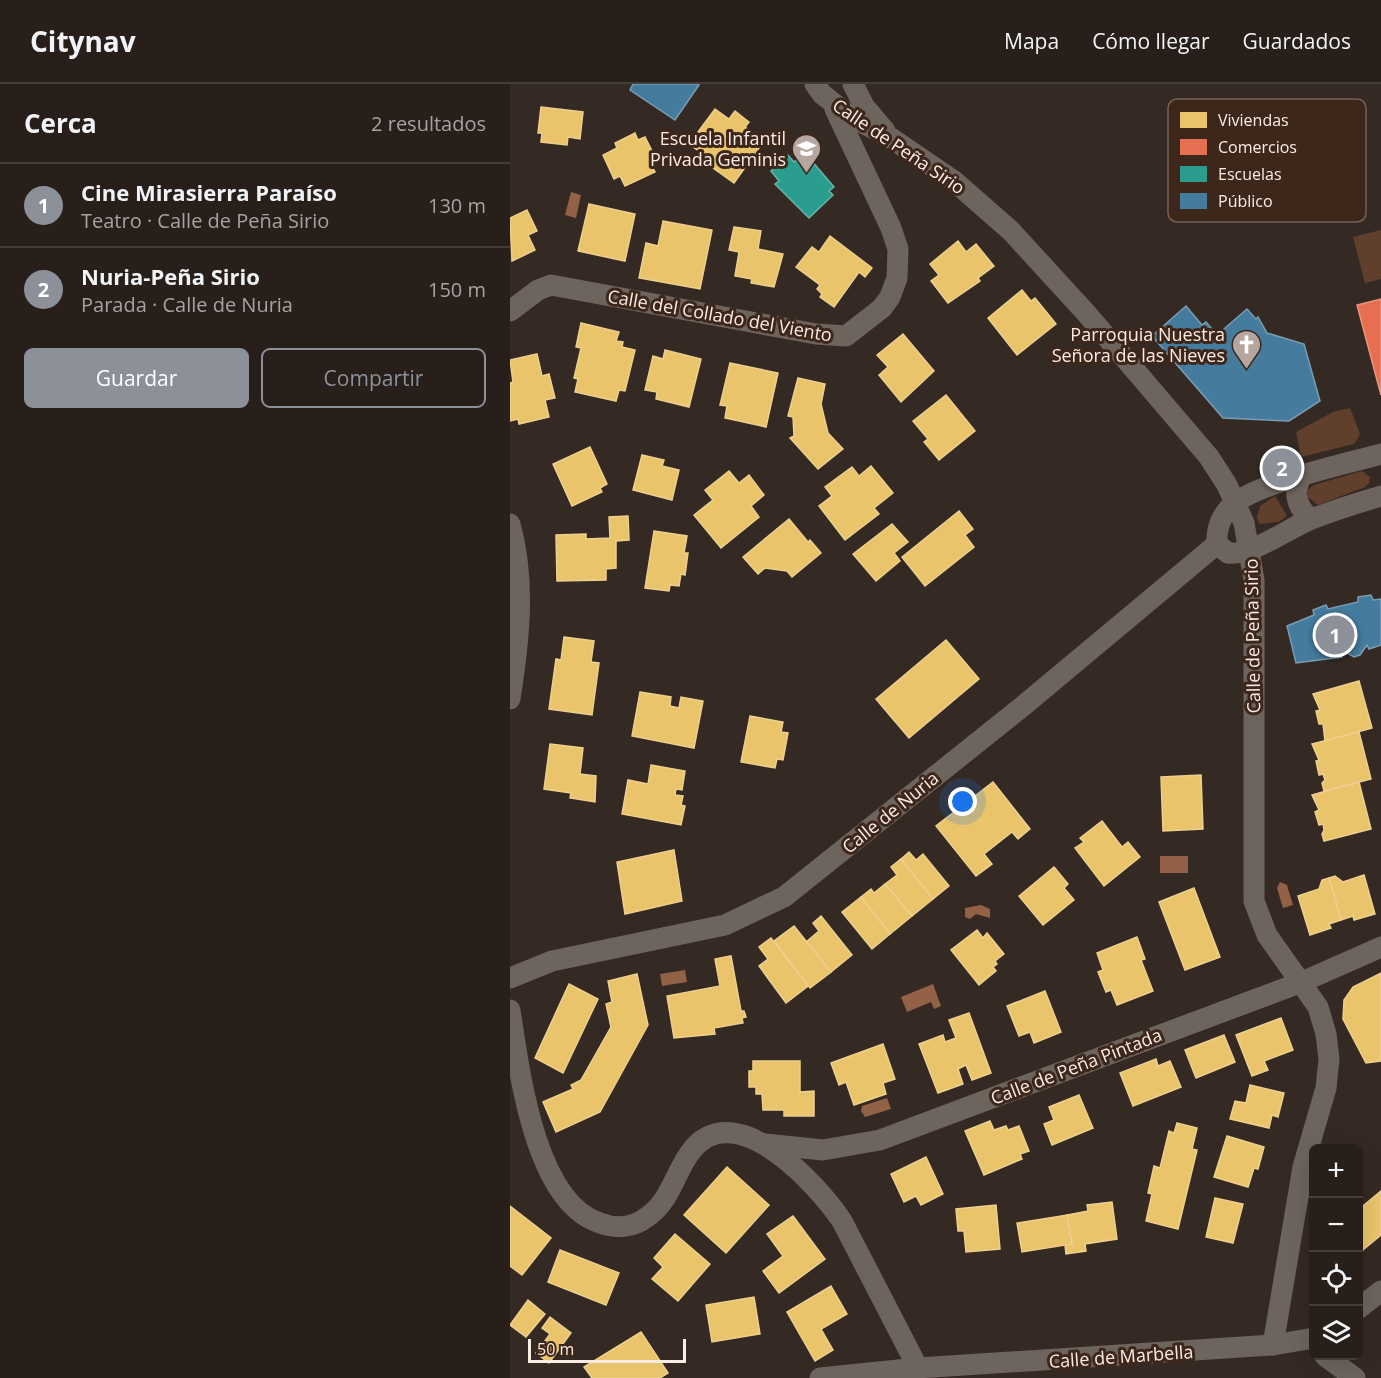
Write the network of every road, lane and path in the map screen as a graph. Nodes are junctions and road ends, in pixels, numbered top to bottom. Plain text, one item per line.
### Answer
1 (815, 84) edge
2 (853, 84) edge
3 (830, 101) junction
4 (891, 138) junction
5 (510, 311) edge
6 (1380, 456) edge
7 (1301, 477) junction
8 (1381, 496) edge
9 (1236, 502) junction
10 (1311, 519) junction
11 (510, 524) edge
12 (1217, 544) junction
13 (1251, 551) junction
14 (510, 699) edge
15 (1381, 947) edge
16 (510, 978) edge
17 (1302, 982) junction
18 (510, 1010) edge
19 (763, 1143) junction
20 (1381, 1291) edge
21 (1363, 1306) edge
22 (1309, 1340) edge
23 (1273, 1345) junction
24 (1330, 1360) edge
25 (918, 1368) junction
26 (820, 1378) edge
27 (1355, 1378) edge

1 - 3 street, Calle de Peña Sirio
2 - 4 street
3 - 4 street, Calle de Peña Sirio
3 - 5 street, Calle del Collado del Viento
4 - 9 street, Calle de Peña Sirio
6 - 7 street
7 - 9 street
7 - 10 street
8 - 10 street
9 - 12 street
9 - 13 street, Calle de Peña Sirio
10 - 13 street
11 - 14 street
12 - 13 street
12 - 16 street, Calle de Nuria
13 - 17 street, Calle de Peña Sirio
15 - 17 street, Calle de Peña Pintada
17 - 19 street, Calle de Peña Pintada
17 - 23 street, Calle de Peña Sirio
18 - 19 street
19 - 25 street
20 - 21 street
22 - 23 street, Calle de Marbella
23 - 25 street, Calle de Marbella
24 - 27 street
25 - 26 street, Calle de Marbella

